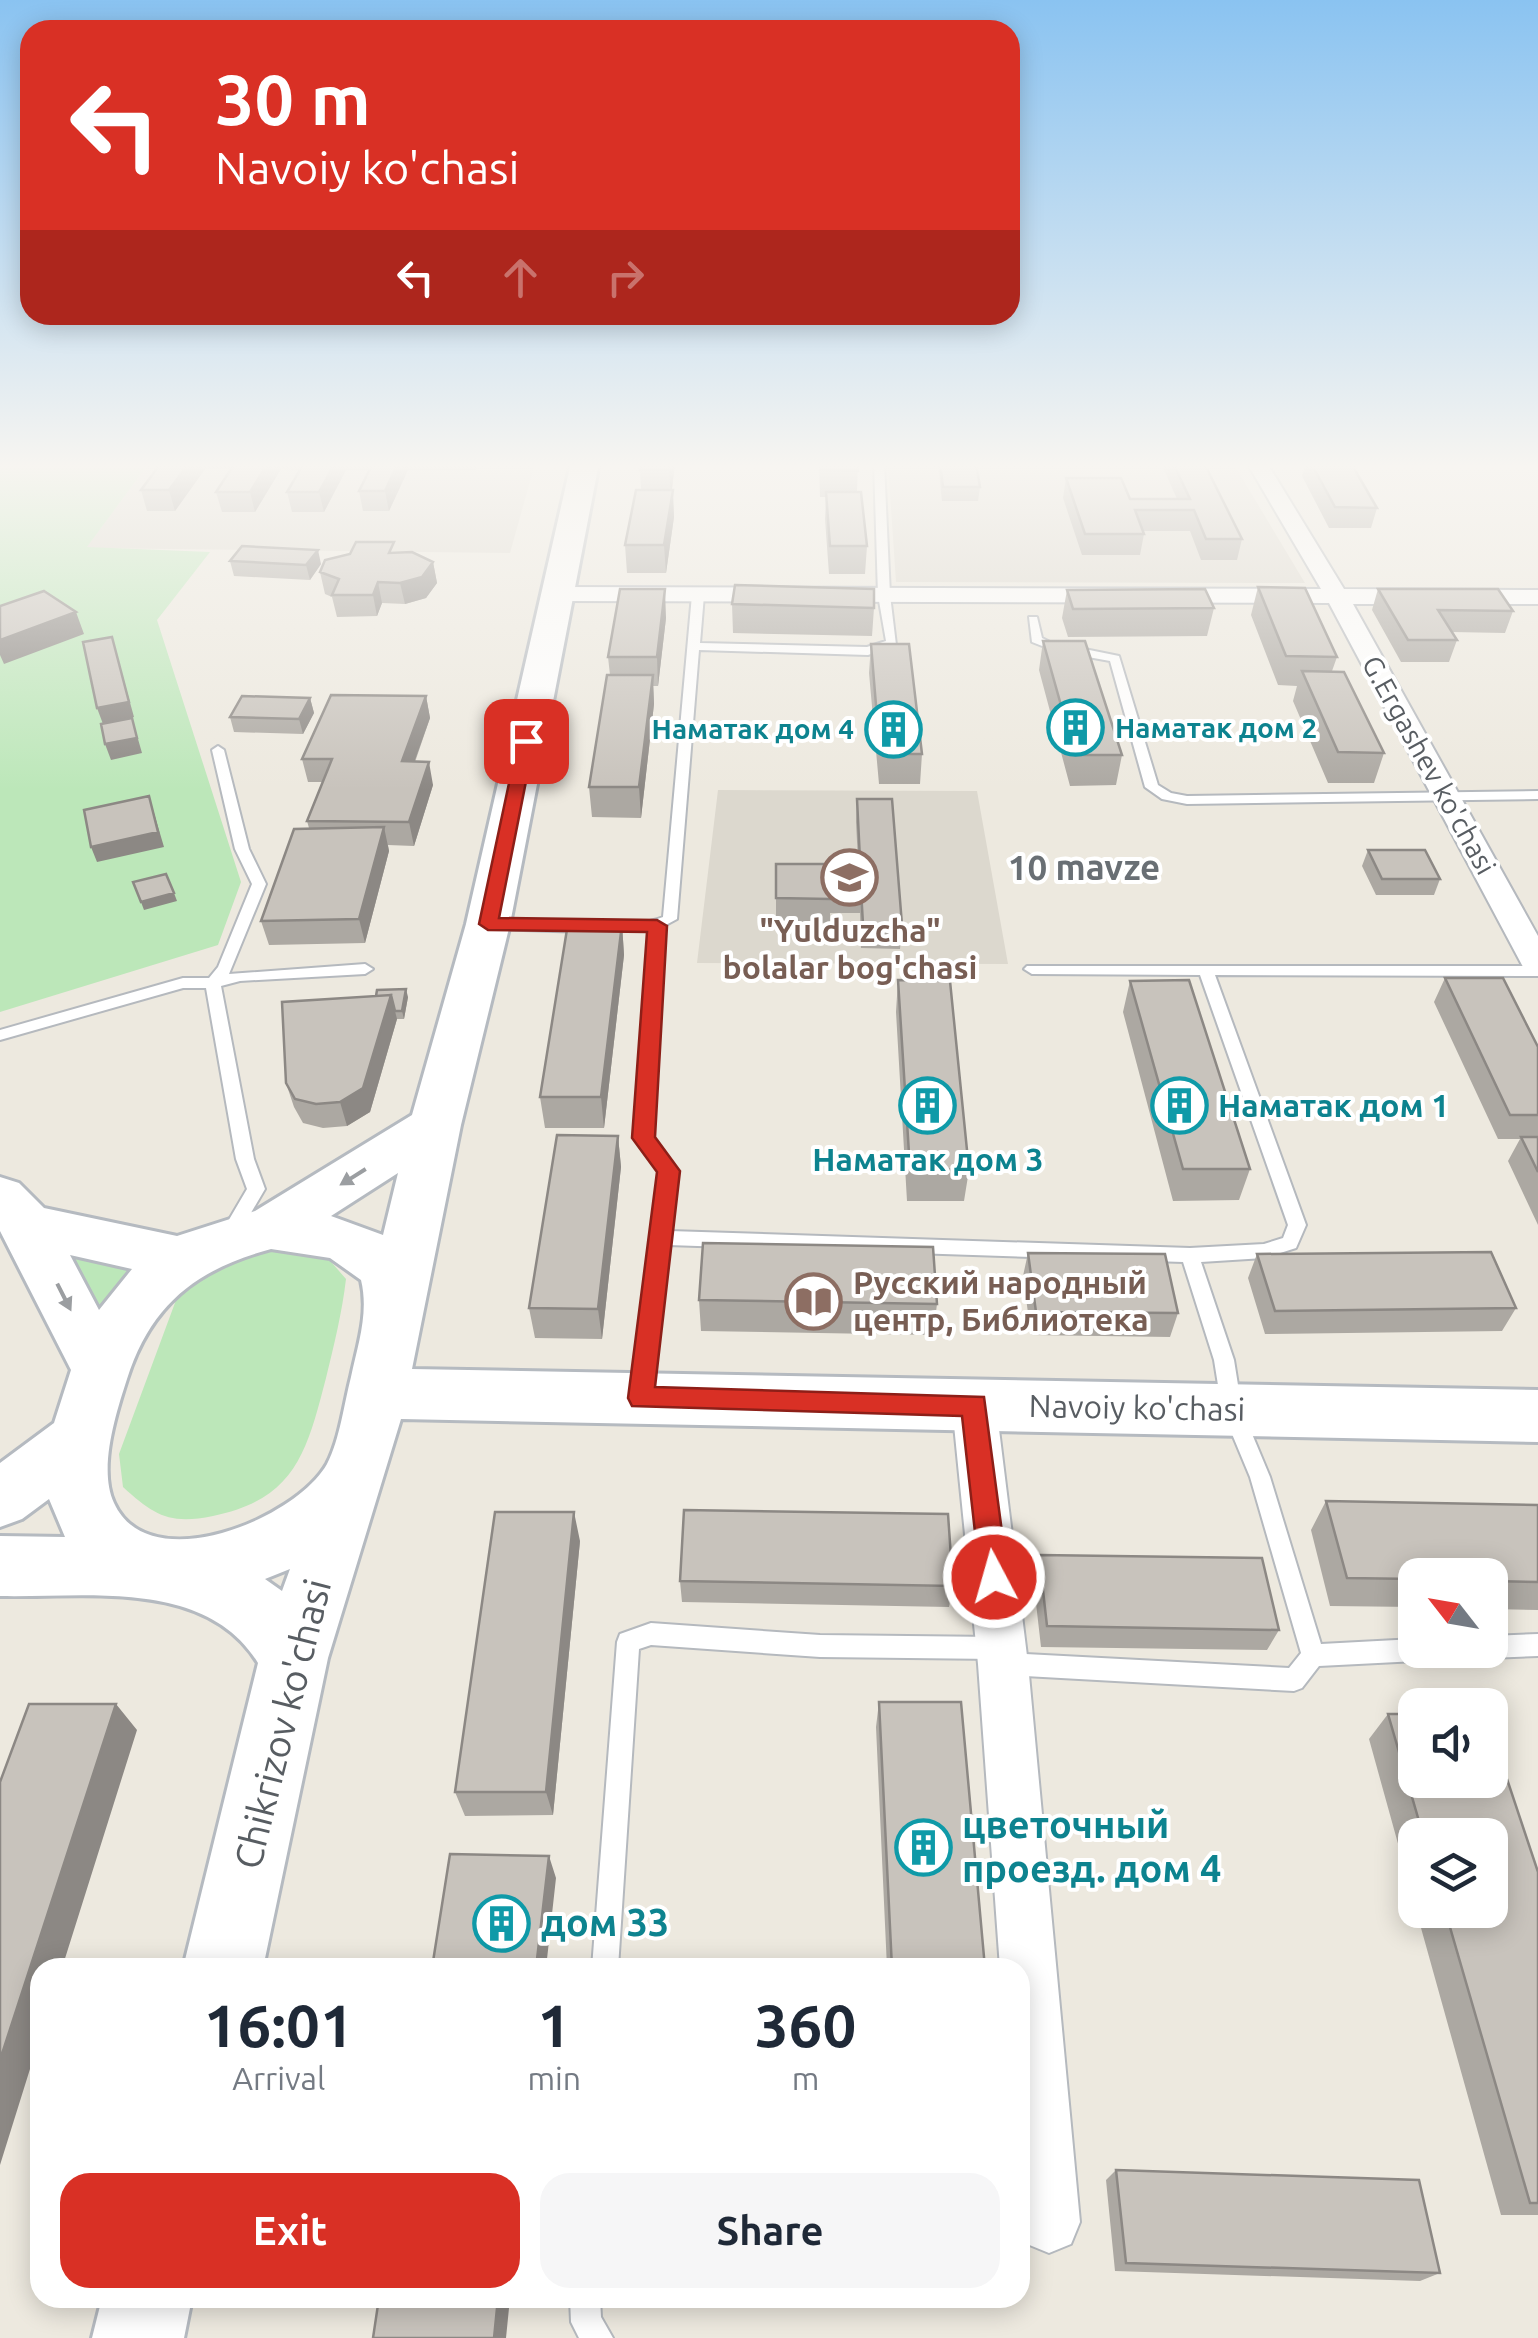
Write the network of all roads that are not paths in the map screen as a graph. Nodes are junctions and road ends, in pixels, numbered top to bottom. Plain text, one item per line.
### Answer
1 (561, 572) edge
2 (883, 572) edge
3 (1322, 572) edge
4 (556, 594) junction
5 (698, 595) junction
6 (884, 595) junction
7 (1337, 597) junction
8 (1538, 598) edge
9 (1033, 619) dead end
10 (694, 646) junction
11 (218, 750) dead end
12 (1445, 794) junction
13 (1538, 795) edge
14 (488, 924) junction
15 (657, 926) junction
16 (1538, 966) edge
17 (364, 969) dead end
18 (1032, 969) dead end
19 (1206, 970) junction
20 (213, 983) junction
21 (0, 1035) edge
22 (435, 1125) junction
23 (13, 1211) edge
24 (661, 1238) junction
25 (226, 1243) junction
26 (1190, 1254) junction
27 (395, 1304) junction
28 (100, 1369) junction
29 (376, 1392) junction
30 (641, 1398) junction
31 (974, 1405) junction
32 (1232, 1410) junction
33 (1538, 1416) edge
34 (84, 1436) junction
35 (351, 1483) junction
36 (0, 1500) edge
37 (0, 1566) edge
38 (162, 1569) junction
39 (1538, 1645) edge
40 (1508, 1646) edge
41 (1398, 1651) edge
42 (1312, 1654) junction
43 (1002, 1656) junction
44 (294, 1658) junction
45 (225, 1958) edge
46 (606, 1958) edge
47 (1027, 1958) edge
48 (1030, 1993) edge
49 (1049, 2222) dead end
50 (145, 2308) edge
51 (586, 2308) edge
52 (138, 2338) edge
53 (598, 2338) edge

1 - 4 main road
2 - 6 lane
3 - 7 street, G.Ergashev ko'chasi
4 - 5 street
4 - 14 main road
5 - 6 street
5 - 10 lane
6 - 7 street
6 - 10 lane
7 - 8 street
7 - 12 street, G.Ergashev ko'chasi
9 - 12 lane
10 - 15 lane
11 - 20 lane
12 - 13 lane
12 - 16 street, G.Ergashev ko'chasi
14 - 15 lane
14 - 22 main road
15 - 24 lane
16 - 19 lane
17 - 20 lane
18 - 19 lane
19 - 26 lane
20 - 21 lane
20 - 25 lane
22 -> 25 main road
22 - 27 main road
23 - 25 main road
23 -> 28 main road
24 - 26 lane
24 - 30 lane
25 - 27 main road
25 - 28 main road
26 - 32 lane
27 - 29 main road
28 - 34 main road
29 - 30 main road, Navoiy ko'chasi
29 - 35 main road
30 - 31 main road, Navoiy ko'chasi
31 - 32 main road, Navoiy ko'chasi
31 - 43 street
32 - 33 main road, Navoiy ko'chasi
32 - 42 lane
34 - 36 main road
34 - 38 main road
35 - 38 main road
35 - 44 main road, Chikrizov ko'chasi
37 - 38 main road
38 - 44 main road
39 - 40 lane
41 - 42 lane
42 - 43 lane
43 - 46 lane
43 - 47 street
44 - 45 main road, Chikrizov ko'chasi
48 - 49 street
50 - 52 main road
51 - 53 lane

